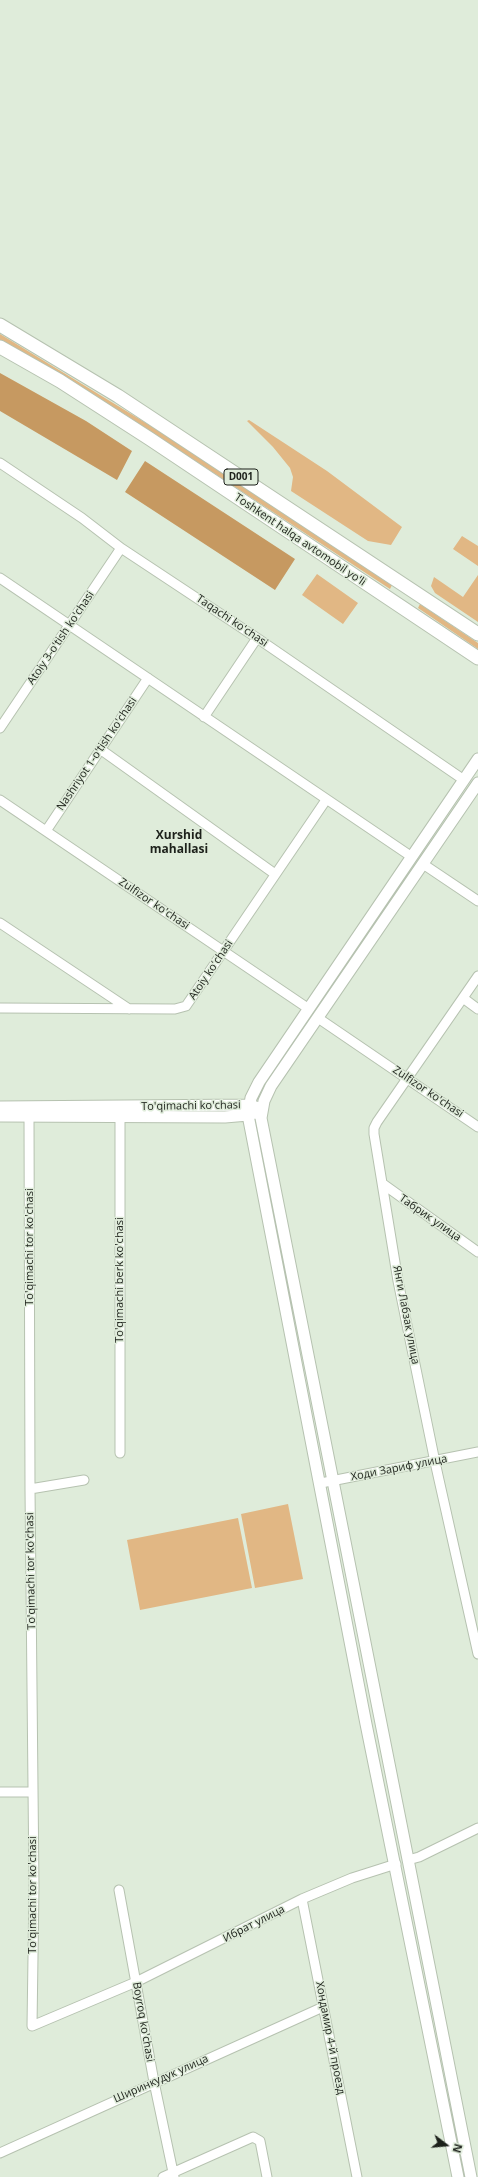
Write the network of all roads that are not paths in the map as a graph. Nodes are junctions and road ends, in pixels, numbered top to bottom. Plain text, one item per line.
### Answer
1 (0, 325) edge
2 (0, 347) edge
3 (0, 463) edge
4 (121, 548) junction
5 (0, 578) edge
6 (413, 590) junction
7 (402, 607) junction
8 (69, 625) junction
9 (478, 634) edge
10 (257, 638) junction
11 (478, 658) edge
12 (148, 678) junction
13 (204, 717) junction
14 (0, 728) edge
15 (100, 749) junction
16 (478, 760) edge
17 (464, 780) junction
18 (478, 783) edge
19 (0, 800) edge
20 (326, 800) junction
21 (46, 831) junction
22 (412, 857) junction
23 (423, 864) junction
24 (275, 874) junction
25 (478, 901) edge
26 (0, 924) edge
27 (224, 951) junction
28 (478, 976) edge
29 (463, 998) junction
30 (0, 1008) edge
31 (129, 1009) junction
32 (309, 1009) junction
33 (478, 1009) edge
34 (318, 1018) junction
35 (407, 1078) junction
36 (0, 1107) edge
37 (249, 1110) junction
38 (262, 1110) junction
39 (120, 1112) junction
40 (0, 1116) edge
41 (29, 1116) junction
42 (478, 1127) edge
43 (382, 1184) junction
44 (478, 1252) edge
45 (478, 1452) edge
46 (120, 1453) dead end
47 (435, 1462) junction
48 (84, 1480) dead end
49 (333, 1481) junction
50 (321, 1483) junction
51 (30, 1489) junction
52 (478, 1654) edge
53 (0, 1792) edge
54 (33, 1792) junction
55 (478, 1828) edge
56 (408, 1860) junction
57 (396, 1864) junction
58 (119, 1890) dead end
59 (302, 1899) junction
60 (136, 1982) junction
61 (323, 2007) junction
62 (32, 2026) joint
63 (154, 2082) junction
64 (0, 2153) edge
65 (174, 2175) edge
66 (163, 2177) edge
67 (267, 2177) edge
68 (357, 2177) edge
69 (458, 2177) edge
70 (471, 2177) edge

1 - 6 highway, Toshkent halqa avtomobil yo'li / D001
2 - 7 highway, Toshkent halqa avtomobil yo'li / D001
3 - 4 street, Taqachi koʻchasi
4 - 8 street, Atoiy 3-o'tish ko'chasi
4 - 10 street, Taqachi koʻchasi
5 - 8 street
6 - 7 highway
6 - 9 highway, Toshkent halqa avtomobil yo'li / D001
7 - 11 highway, Toshkent halqa avtomobil yo'li / D001
8 - 12 street
8 - 14 street, Atoiy 3-o'tish ko'chasi
10 - 13 street
10 - 17 street, Taqachi koʻchasi
12 - 13 street
12 - 15 street, Nashriyot 1-o'tish ko'chasi
13 - 20 street
15 - 21 street, Nashriyot 1-o'tish ko'chasi
15 - 24 street
16 - 17 main road
17 - 22 main road
18 - 23 main road
19 - 21 street, Zulfizor ko'chasi
20 - 22 street
20 - 24 street, Atoiy koʻchasi
21 - 27 street, Zulfizor ko'chasi
22 - 32 main road
23 - 25 street
23 - 34 main road
24 - 27 street, Atoiy koʻchasi
26 - 31 street
27 - 31 street, Atoiy koʻchasi
27 - 32 street, Zulfizor ko'chasi
28 - 29 street, Янги Лабзак улица
29 - 33 street
29 - 35 street, Янги Лабзак улица
30 - 31 street, Atoiy koʻchasi
32 - 37 main road
34 - 35 street, Zulfizor ko'chasi
34 - 38 main road
35 - 42 street, Zulfizor ko'chasi
35 - 43 street, Янги Лабзак улица
36 - 39 main road, To'qimachi ko'chasi
37 - 38 main road, To'qimachi ko'chasi
37 - 39 main road, To'qimachi ko'chasi
37 - 50 main road
38 - 49 main road
39 - 41 main road, To'qimachi ko'chasi
39 - 46 street, To'qimachi berk ko'chasi
40 - 41 main road, To'qimachi ko'chasi
41 - 51 street, To'qimachi tor ko'chasi
43 - 44 street, Табрик улица
43 - 47 street, Янги Лабзак улица
45 - 47 street, Ходи Зариф улица
47 - 49 street, Ходи Зариф улица
47 - 52 street, Янги Лабзак улица
48 - 51 street
49 - 50 street, Ходи Зариф улица
49 - 56 main road
50 - 57 main road
51 - 54 street, To'qimachi tor ko'chasi
53 - 54 street
54 - 62 street, To'qimachi tor ko'chasi
55 - 56 street, Ибрат улица
56 - 57 main road, Ибрат улица
56 - 70 main road
57 - 59 street, Ибрат улица
57 - 69 main road
58 - 60 street, Boyroq ko'chasi
59 - 60 street, Ибрат улица
59 - 61 street, Хондамир 4-й проезд
60 - 62 street, Ибрат улица
60 - 63 street, Boyroq ko'chasi
61 - 63 street, Ширинкудук улица
61 - 68 street, Хондамир 4-й проезд
63 - 64 street, Ширинкудук улица
63 - 65 street, Boyroq ko'chasi
65 - 66 street
65 - 67 street

